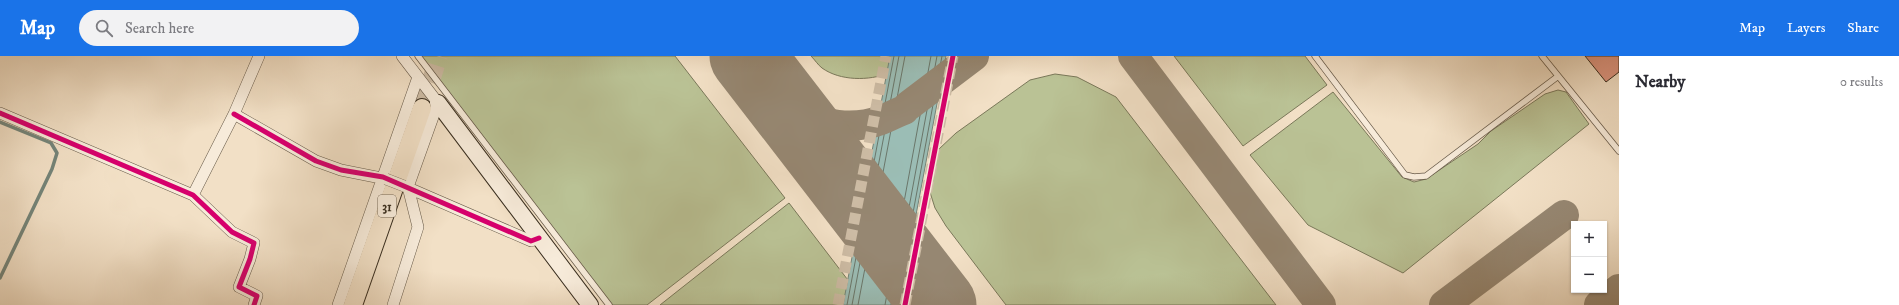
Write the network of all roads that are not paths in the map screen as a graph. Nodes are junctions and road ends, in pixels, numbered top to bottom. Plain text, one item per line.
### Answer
1 (259, 56) edge
2 (402, 56) edge
3 (418, 56) edge
4 (1315, 56) edge
5 (1542, 56) edge
6 (418, 77) junction
7 (1558, 77) junction
8 (430, 105) junction
9 (0, 113) edge
10 (234, 114) junction
11 (1619, 151) edge
12 (385, 178) junction
13 (406, 186) junction
14 (193, 195) junction
15 (539, 238) junction
16 (254, 305) edge
17 (338, 305) edge
18 (353, 305) edge
19 (393, 305) edge
20 (590, 305) edge
21 (609, 305) edge

1 - 10 street
2 - 6 street
3 - 21 lane
4 - 7 lane
5 - 7 lane
6 - 8 street
6 - 12 street
7 - 11 lane
8 - 13 street
8 - 15 street
8 - 18 main road, 31
9 - 14 street
10 - 12 street
10 - 14 street
12 - 13 street, bridge
12 - 17 street
13 - 15 street
13 - 19 street
14 - 16 street
15 - 20 street

